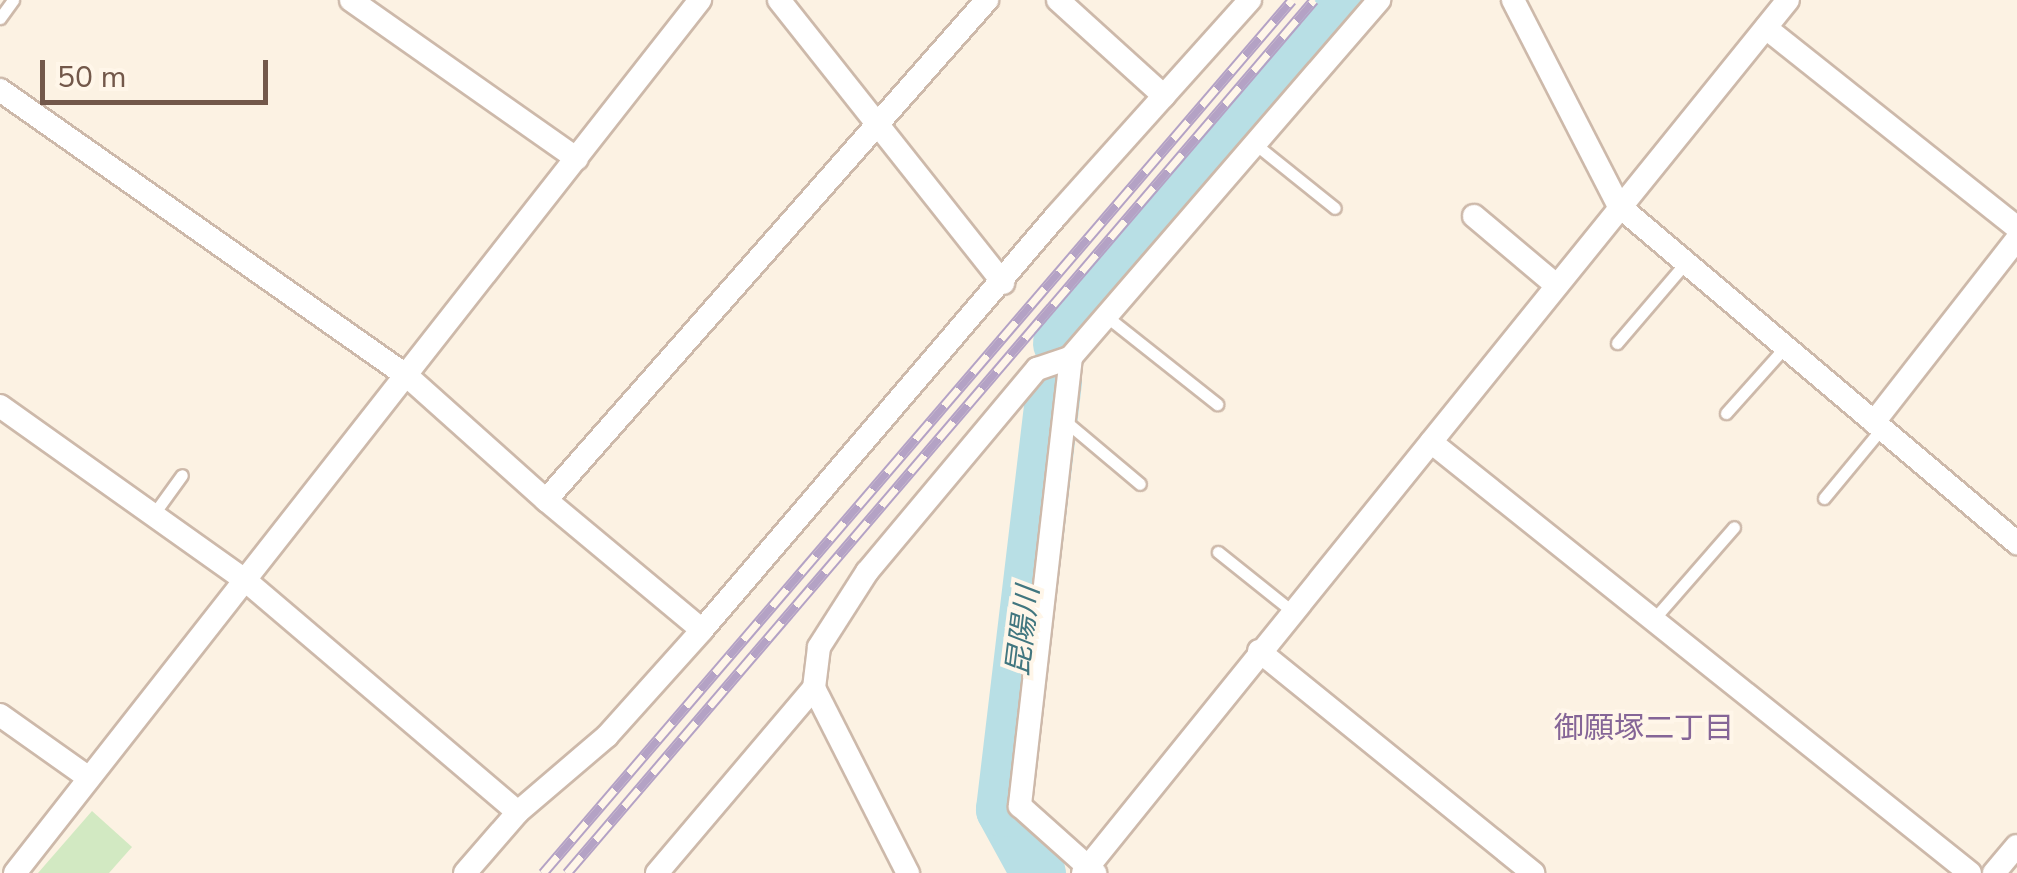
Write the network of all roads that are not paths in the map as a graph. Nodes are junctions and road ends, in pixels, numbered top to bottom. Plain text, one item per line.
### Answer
1 (13, 0) edge
2 (351, 0) edge
3 (700, 0) edge
4 (779, 0) edge
5 (987, 0) edge
6 (1058, 0) edge
7 (1250, 0) edge
8 (1379, 0) edge
9 (1514, 0) edge
10 (1788, 0) edge
11 (0, 18) edge
12 (1766, 28) junction
13 (0, 90) edge
14 (1164, 96) junction
15 (876, 127) junction
16 (1256, 144) junction
17 (577, 159) junction
18 (1620, 206) junction
19 (1335, 208) dead end
20 (1474, 216) dead end
21 (2017, 228) edge
22 (2017, 239) edge
23 (1688, 260) junction
24 (1003, 283) junction
25 (1556, 285) junction
26 (1106, 316) junction
27 (1616, 343) dead end
28 (1786, 346) junction
29 (1071, 357) junction
30 (406, 375) junction
31 (1217, 404) dead end
32 (0, 406) edge
33 (1726, 413) dead end
34 (1064, 420) junction
35 (1879, 424) junction
36 (1431, 442) junction
37 (182, 476) dead end
38 (1140, 484) dead end
39 (1824, 498) dead end
40 (546, 500) junction
41 (153, 515) junction
42 (1734, 527) dead end
43 (2017, 544) edge
44 (1218, 552) dead end
45 (245, 580) junction
46 (1292, 611) junction
47 (1653, 620) junction
48 (702, 630) junction
49 (1260, 651) junction
50 (814, 688) junction
51 (0, 715) edge
52 (89, 778) junction
53 (518, 812) junction
54 (2017, 846) edge
55 (1088, 871) edge
56 (15, 873) edge
57 (465, 873) edge
58 (657, 873) edge
59 (908, 873) edge
60 (1533, 873) edge
61 (1970, 873) edge
62 (1994, 873) edge

1 - 11 lane
2 - 17 street
3 - 17 street
4 - 15 street
5 - 15 street
6 - 14 street
7 - 14 street
8 - 16 street
9 - 18 street
10 - 12 street
12 - 18 street
12 - 21 street
13 - 30 street
14 - 24 street
15 - 24 street
15 - 40 street
16 - 19 lane
16 - 26 street
17 - 30 street
18 - 23 street
18 - 25 street
20 - 25 street
22 - 35 street
23 - 27 lane
23 - 28 street
24 - 48 street
25 - 36 street
26 - 29 street
26 - 31 lane
28 - 33 lane
28 - 35 street
29 - 34 street
29 - 50 street
30 - 40 street
30 - 45 street
32 - 41 street
34 - 38 lane
34 - 55 street
35 - 39 lane
35 - 43 street
36 - 46 street
36 - 47 street
37 - 41 lane
40 - 48 street
41 - 45 street
42 - 47 lane
44 - 46 lane
45 - 52 street
45 - 53 street
46 - 49 street
47 - 61 street
48 - 53 street
49 - 55 street
49 - 60 street
50 - 58 street
50 - 59 street
51 - 52 street
52 - 56 street
53 - 57 street
54 - 62 street

